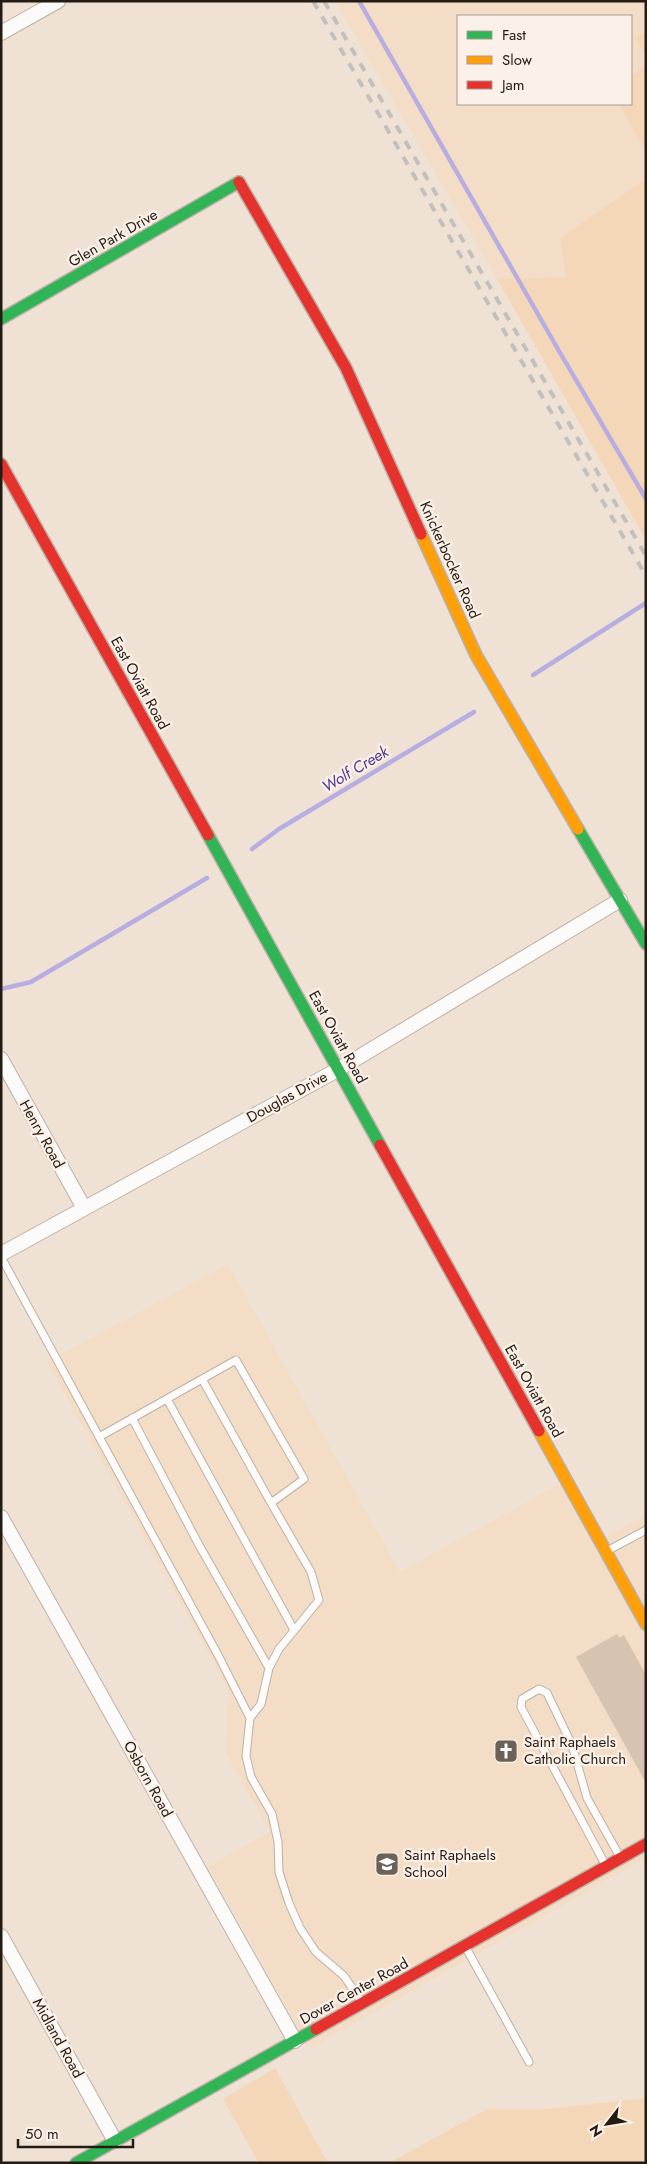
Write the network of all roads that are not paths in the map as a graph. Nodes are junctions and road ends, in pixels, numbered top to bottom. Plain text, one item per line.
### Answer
1 (58, 1) edge
2 (1, 33) edge
3 (239, 182) joint
4 (1, 319) edge
5 (1, 464) edge
6 (620, 900) junction
7 (646, 944) edge
8 (1, 1059) edge
9 (338, 1069) junction
10 (84, 1208) junction
11 (1, 1256) edge
12 (202, 1379) junction
13 (167, 1399) junction
14 (132, 1418) junction
15 (99, 1437) junction
16 (271, 1503) junction
17 (1, 1517) edge
18 (646, 1530) edge
19 (606, 1552) junction
20 (646, 1624) edge
21 (294, 1630) junction
22 (269, 1668) junction
23 (250, 1718) junction
24 (646, 1844) edge
25 (621, 1858) junction
26 (606, 1866) junction
27 (1, 1936) edge
28 (465, 1946) junction
29 (362, 2003) junction
30 (295, 2041) junction
31 (529, 2062) dead end
32 (115, 2141) junction
33 (76, 2163) edge

1 - 2 street
3 - 4 street, Glen Park Drive
3 - 6 street, Knickerbocker Road
5 - 9 street, East Oviatt Road
6 - 7 street, Knickerbocker Road
6 - 9 street, Douglas Drive
8 - 10 street, Henry Road
9 - 10 street, Douglas Drive
9 - 19 street, East Oviatt Road
10 - 11 street, Douglas Drive
11 - 15 lane
12 - 13 lane
12 - 16 lane
12 - 16 lane
13 - 14 lane
13 - 21 lane
14 - 15 lane
14 - 22 lane
15 - 23 lane
16 - 21 lane
17 - 30 street, Osborn Road
18 - 19 lane
19 - 20 street, East Oviatt Road
21 - 22 lane
22 - 23 lane
23 - 29 lane
24 - 25 street, Dover Center Road
25 - 26 street, Dover Center Road
25 - 26 lane
26 - 28 street, Dover Center Road
27 - 32 street, Midland Road
28 - 29 street, Dover Center Road
28 - 31 lane
29 - 30 street, Dover Center Road
30 - 32 street, Dover Center Road
32 - 33 street, Dover Center Road

